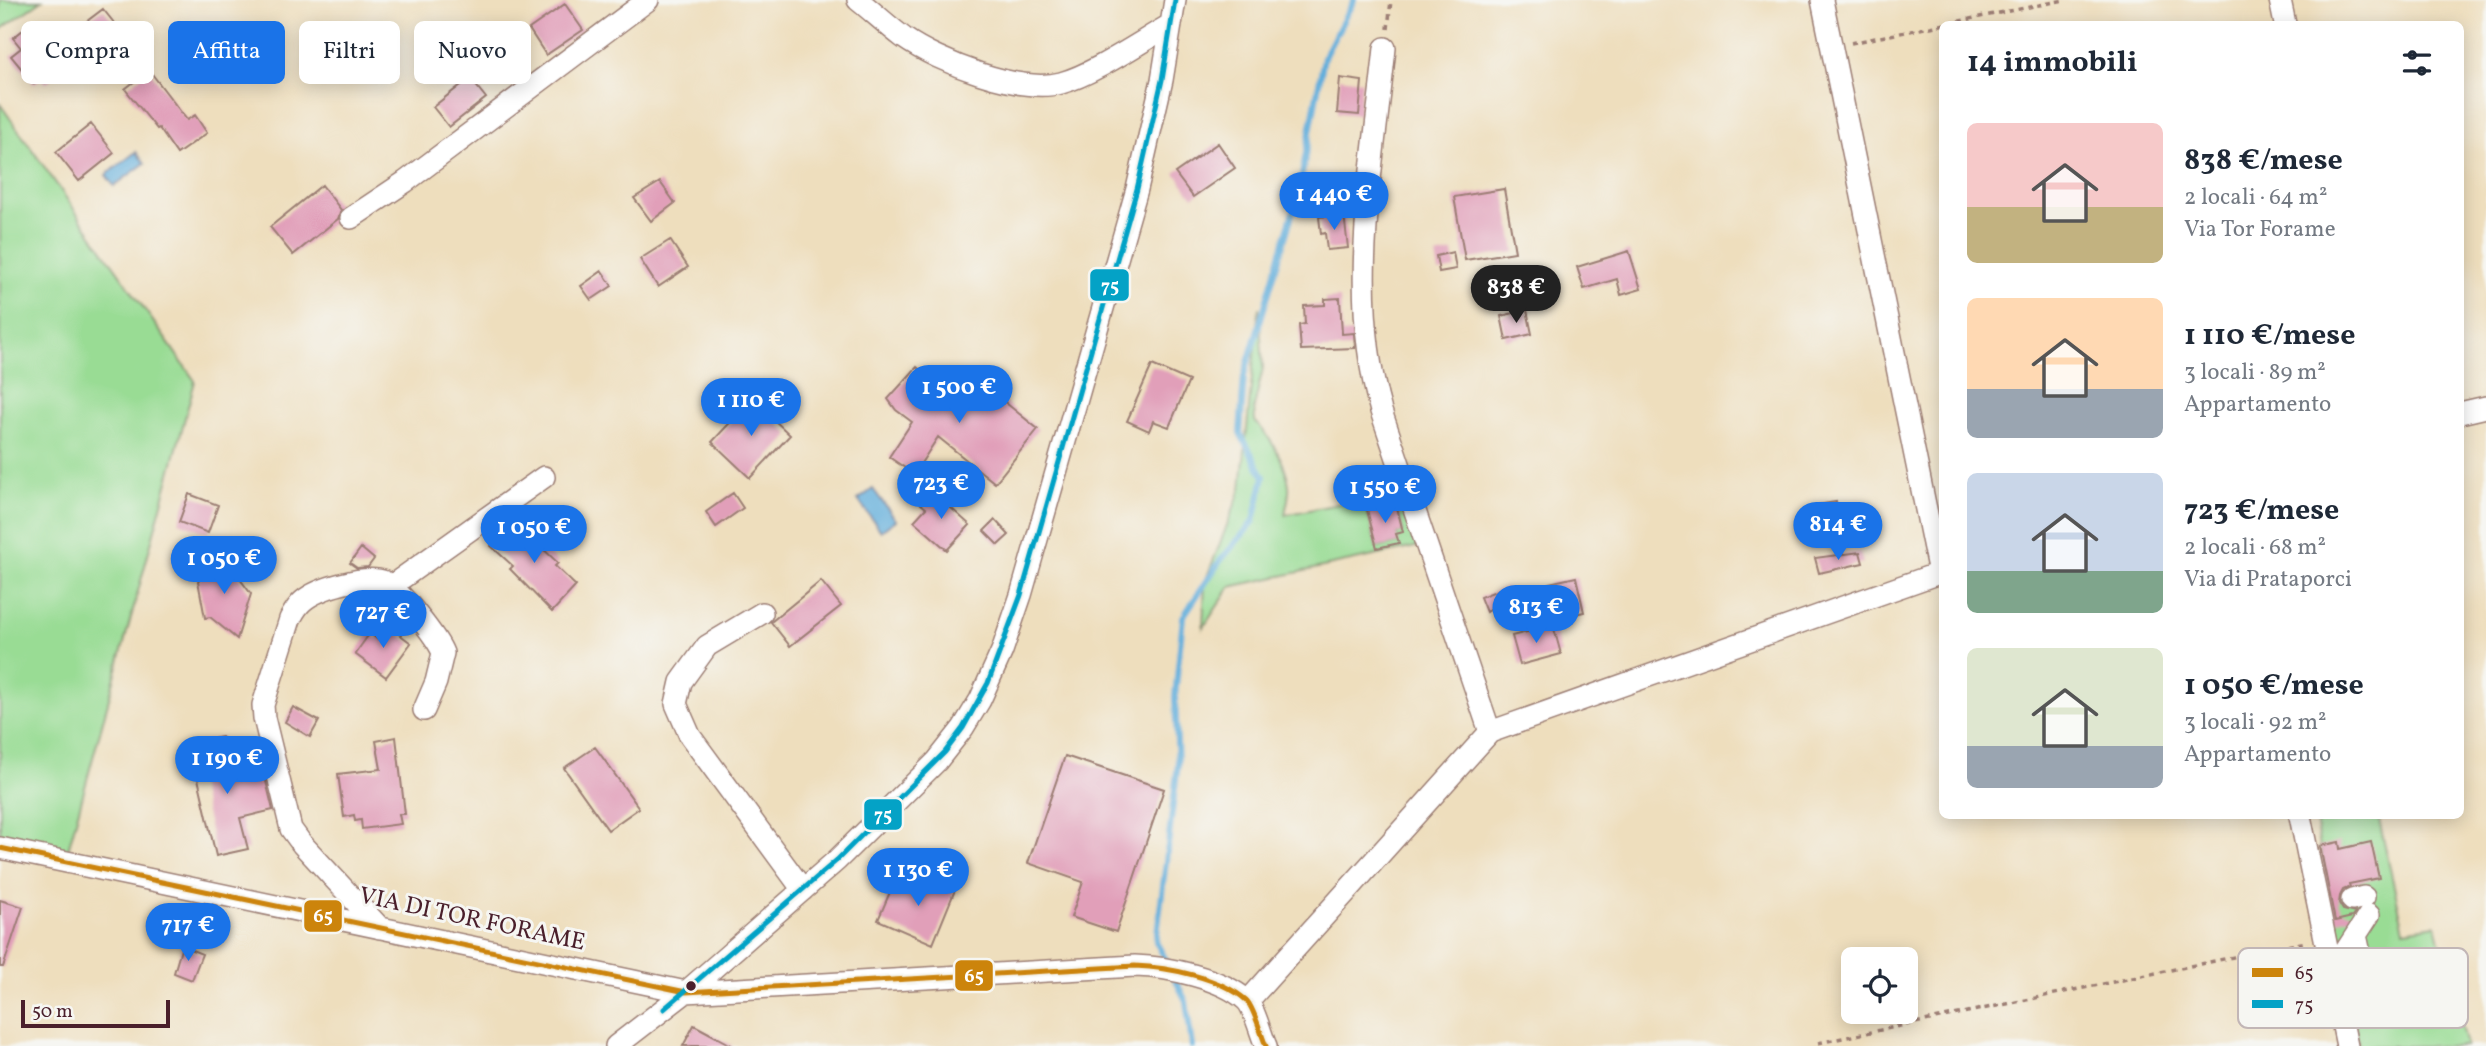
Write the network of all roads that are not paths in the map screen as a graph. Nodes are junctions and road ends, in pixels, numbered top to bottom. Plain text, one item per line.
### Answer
1 (648, 0) edge
2 (858, 0) edge
3 (1175, 0) edge
4 (1822, 0) edge
5 (2280, 0) edge
6 (2284, 21) edge
7 (1170, 25) junction
8 (1385, 48) road end
9 (351, 218) dead end
10 (2486, 407) edge
11 (2464, 412) edge
12 (544, 477) dead end
13 (1939, 563) edge
14 (1939, 574) edge
15 (391, 586) junction
16 (762, 613) dead end
17 (424, 710) dead end
18 (1490, 732) junction
19 (2301, 819) edge
20 (0, 848) edge
21 (803, 890) junction
22 (2362, 904) dead end
23 (380, 928) junction
24 (2356, 936) junction
25 (2328, 948) edge
26 (2348, 948) edge
27 (2359, 948) edge
28 (686, 992) junction
29 (1248, 1002) junction
30 (2344, 1028) edge
31 (616, 1046) edge
32 (1266, 1046) edge
33 (2347, 1046) edge

1 - 9 street
2 - 7 street
3 - 7 street
4 - 13 street
5 - 6 street
7 - 21 street
8 - 18 street
10 - 11 street
12 - 15 street
14 - 18 street
15 - 17 street
15 - 23 street
16 - 21 street
18 - 29 street
19 - 25 street
20 - 23 street, VIA DI TOR FORAME
21 - 28 street
22 - 24 street
23 - 28 street, VIA DI TOR FORAME
24 - 26 street
24 - 27 street
28 - 29 street, VIA DI TOR FORAME
28 - 31 street
29 - 32 street
30 - 33 street

